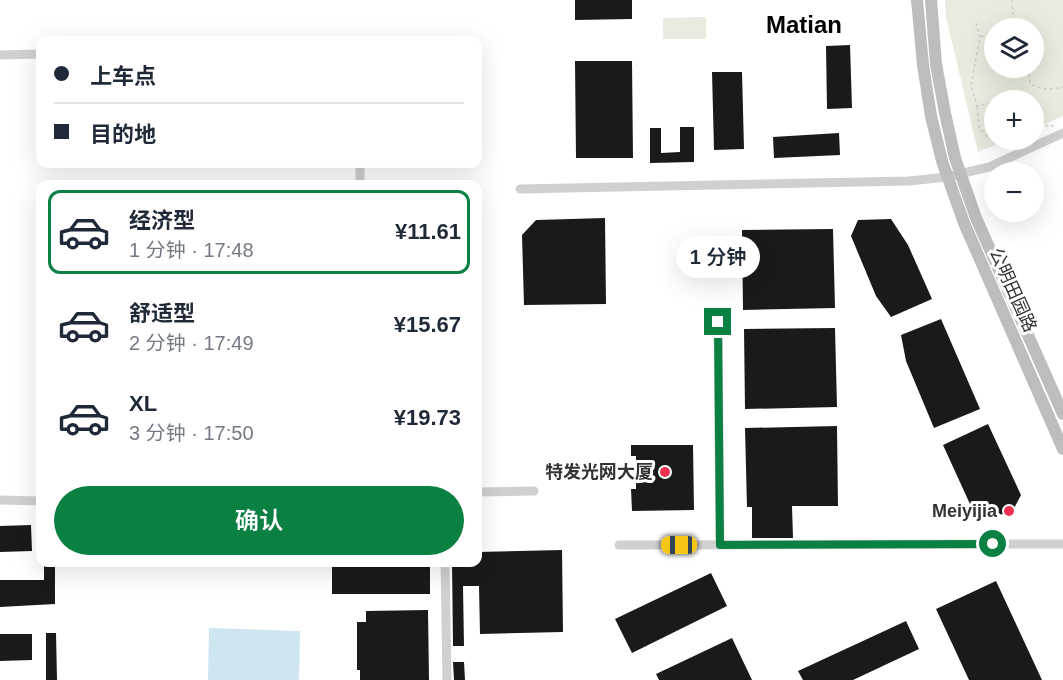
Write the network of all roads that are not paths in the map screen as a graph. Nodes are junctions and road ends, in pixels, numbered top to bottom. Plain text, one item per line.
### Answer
1 (917, 0) edge
2 (931, 0) edge
3 (36, 54) edge
4 (0, 55) edge
5 (1060, 135) edge
6 (961, 174) junction
7 (947, 177) junction
8 (520, 189) dead end
9 (718, 322) dead end
10 (1063, 414) edge
11 (1063, 448) edge
12 (534, 491) dead end
13 (482, 492) edge
14 (0, 500) edge
15 (36, 501) edge
16 (1063, 544) edge
17 (619, 545) dead end
18 (720, 545) junction
19 (445, 567) edge
20 (447, 680) edge

1 - 7 street, 公明田园路
2 - 6 street, 公明田园路
3 - 4 street
5 - 6 street
6 - 7 street
6 - 10 street, 公明田园路
7 - 8 street
7 - 11 street, 公明田园路
9 - 18 street
12 - 13 street
14 - 15 street
16 - 18 street
17 - 18 street
19 - 20 street

